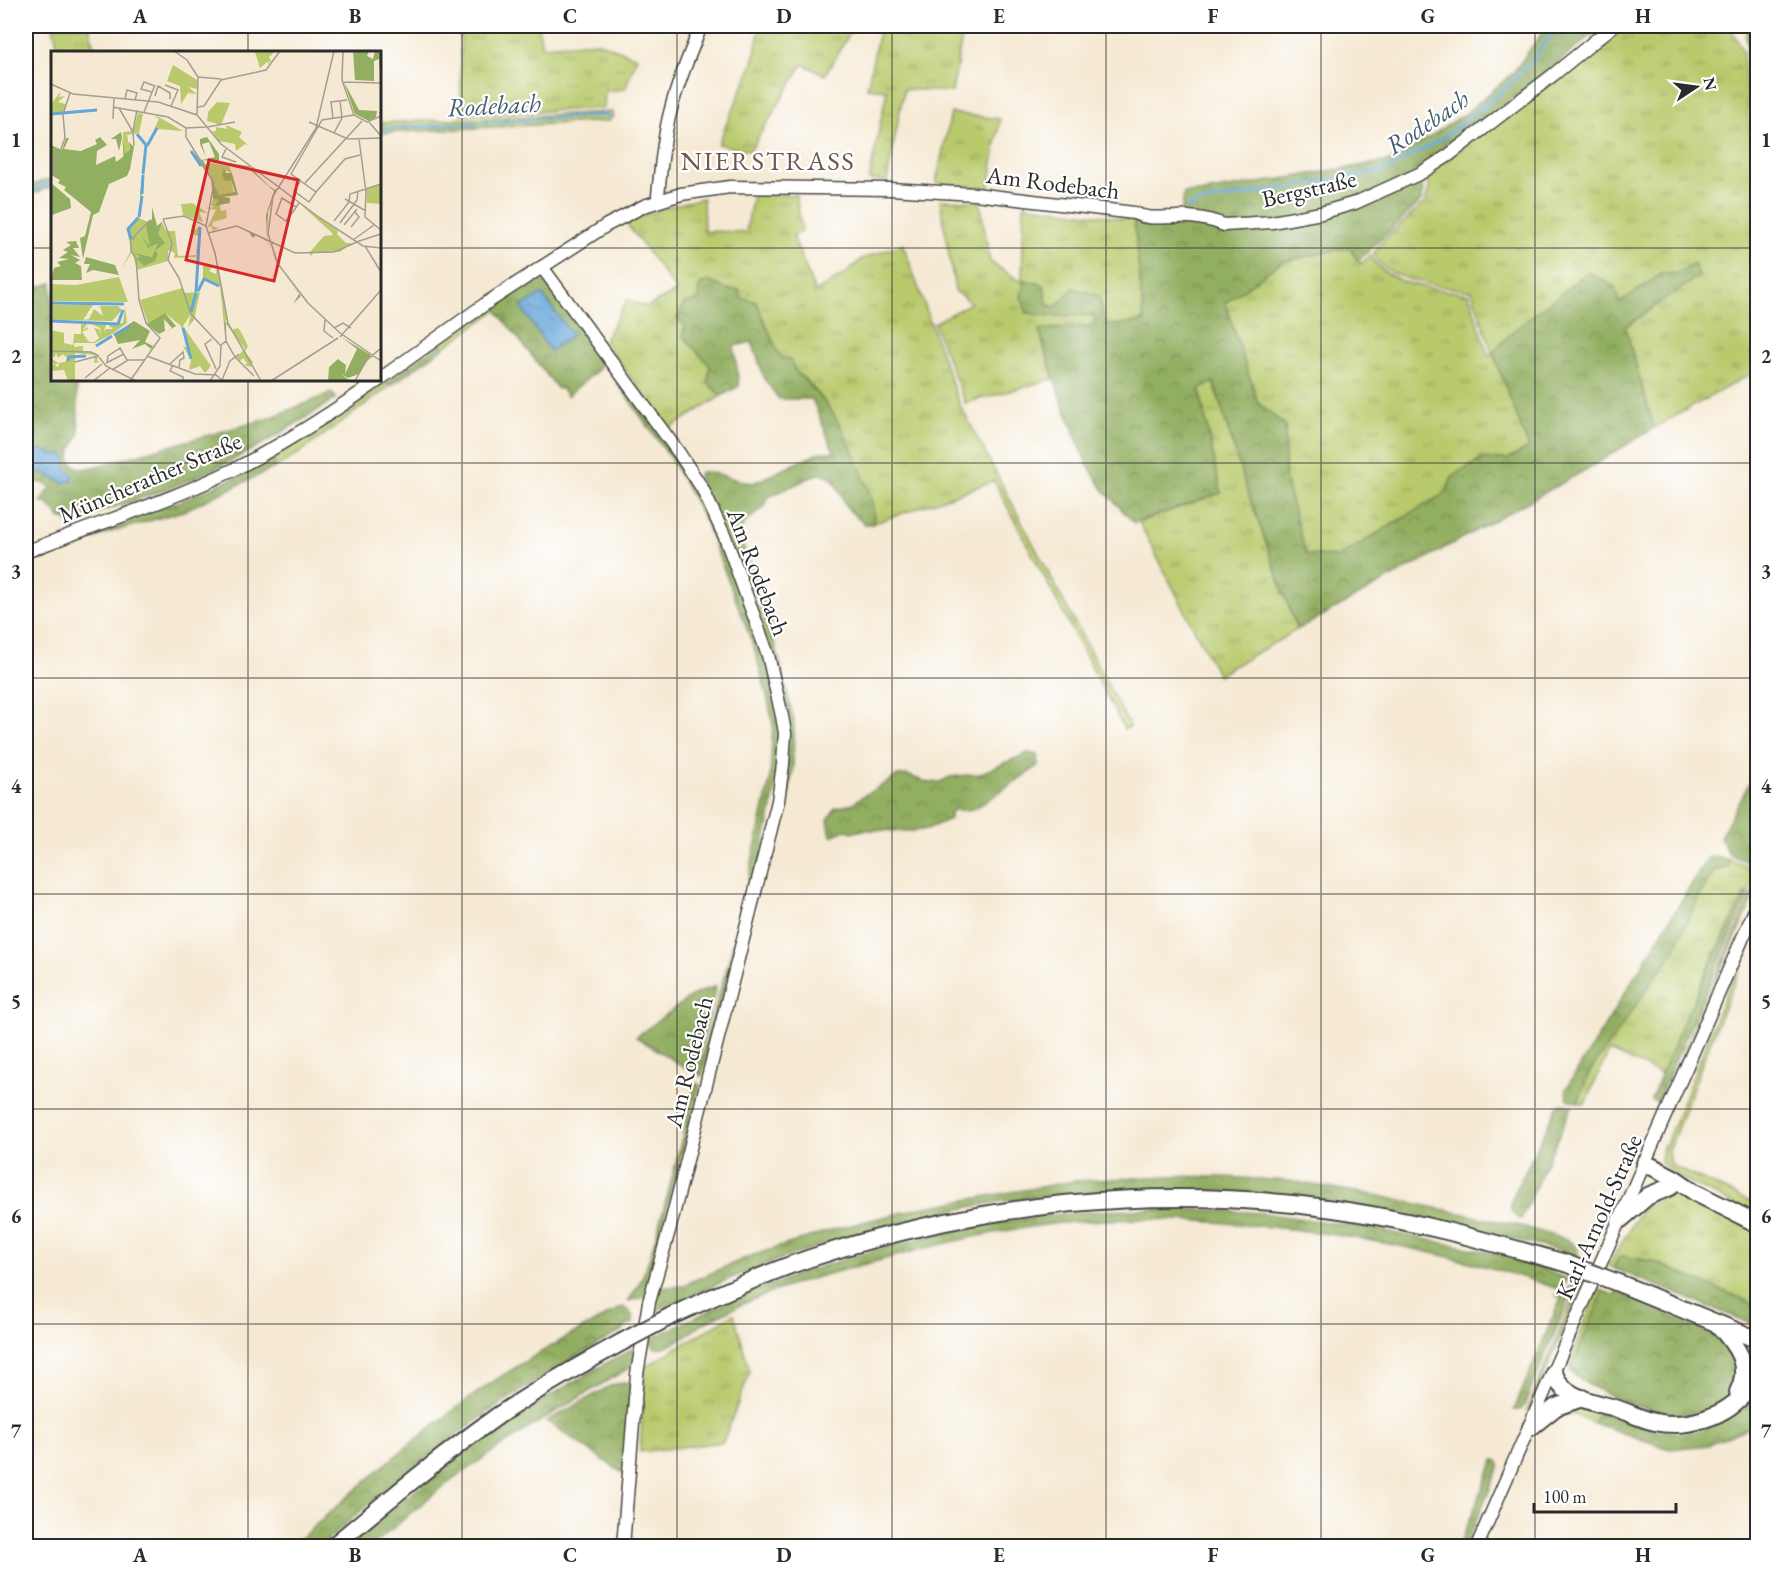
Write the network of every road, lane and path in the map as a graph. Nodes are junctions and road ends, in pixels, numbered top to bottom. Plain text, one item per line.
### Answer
1 (701, 26) edge
2 (1613, 26) edge
3 (660, 200) junction
4 (1142, 217) joint
5 (543, 267) junction
6 (381, 378) edge
7 (376, 381) edge
8 (26, 552) edge
9 (1758, 903) edge
10 (1645, 1163) junction
11 (1670, 1187) junction
12 (1696, 1193) junction
13 (1620, 1220) junction
14 (1758, 1224) edge
15 (1717, 1323) junction
16 (1756, 1339) edge
17 (1758, 1369) edge
18 (1554, 1373) junction
19 (1582, 1398) junction
20 (1732, 1404) junction
21 (1617, 1409) junction
22 (1531, 1427) junction
23 (333, 1546) edge
24 (623, 1546) edge
25 (1477, 1546) edge

1 - 3 street
2 - 4 street, Bergstraße
3 - 4 street, Am Rodebach
3 - 5 street, Am Rodebach
5 - 6 street, Müncherather Straße
5 - 24 street, Am Rodebach
7 - 8 street, Müncherather Straße
9 - 10 street, Karl-Arnold-Straße
10 - 11 highway
10 - 12 highway
10 - 13 street, Karl-Arnold-Straße
11 - 12 highway
11 - 13 highway
12 - 14 highway
13 - 18 street, Karl-Arnold-Straße
15 - 16 highway
15 - 20 highway
15 - 23 highway, bridge
17 - 20 highway
18 - 19 highway
18 - 21 highway
18 - 22 street, Karl-Arnold-Straße
19 - 21 highway
19 - 22 highway
20 - 21 highway
22 - 25 street, Karl-Arnold-Straße

